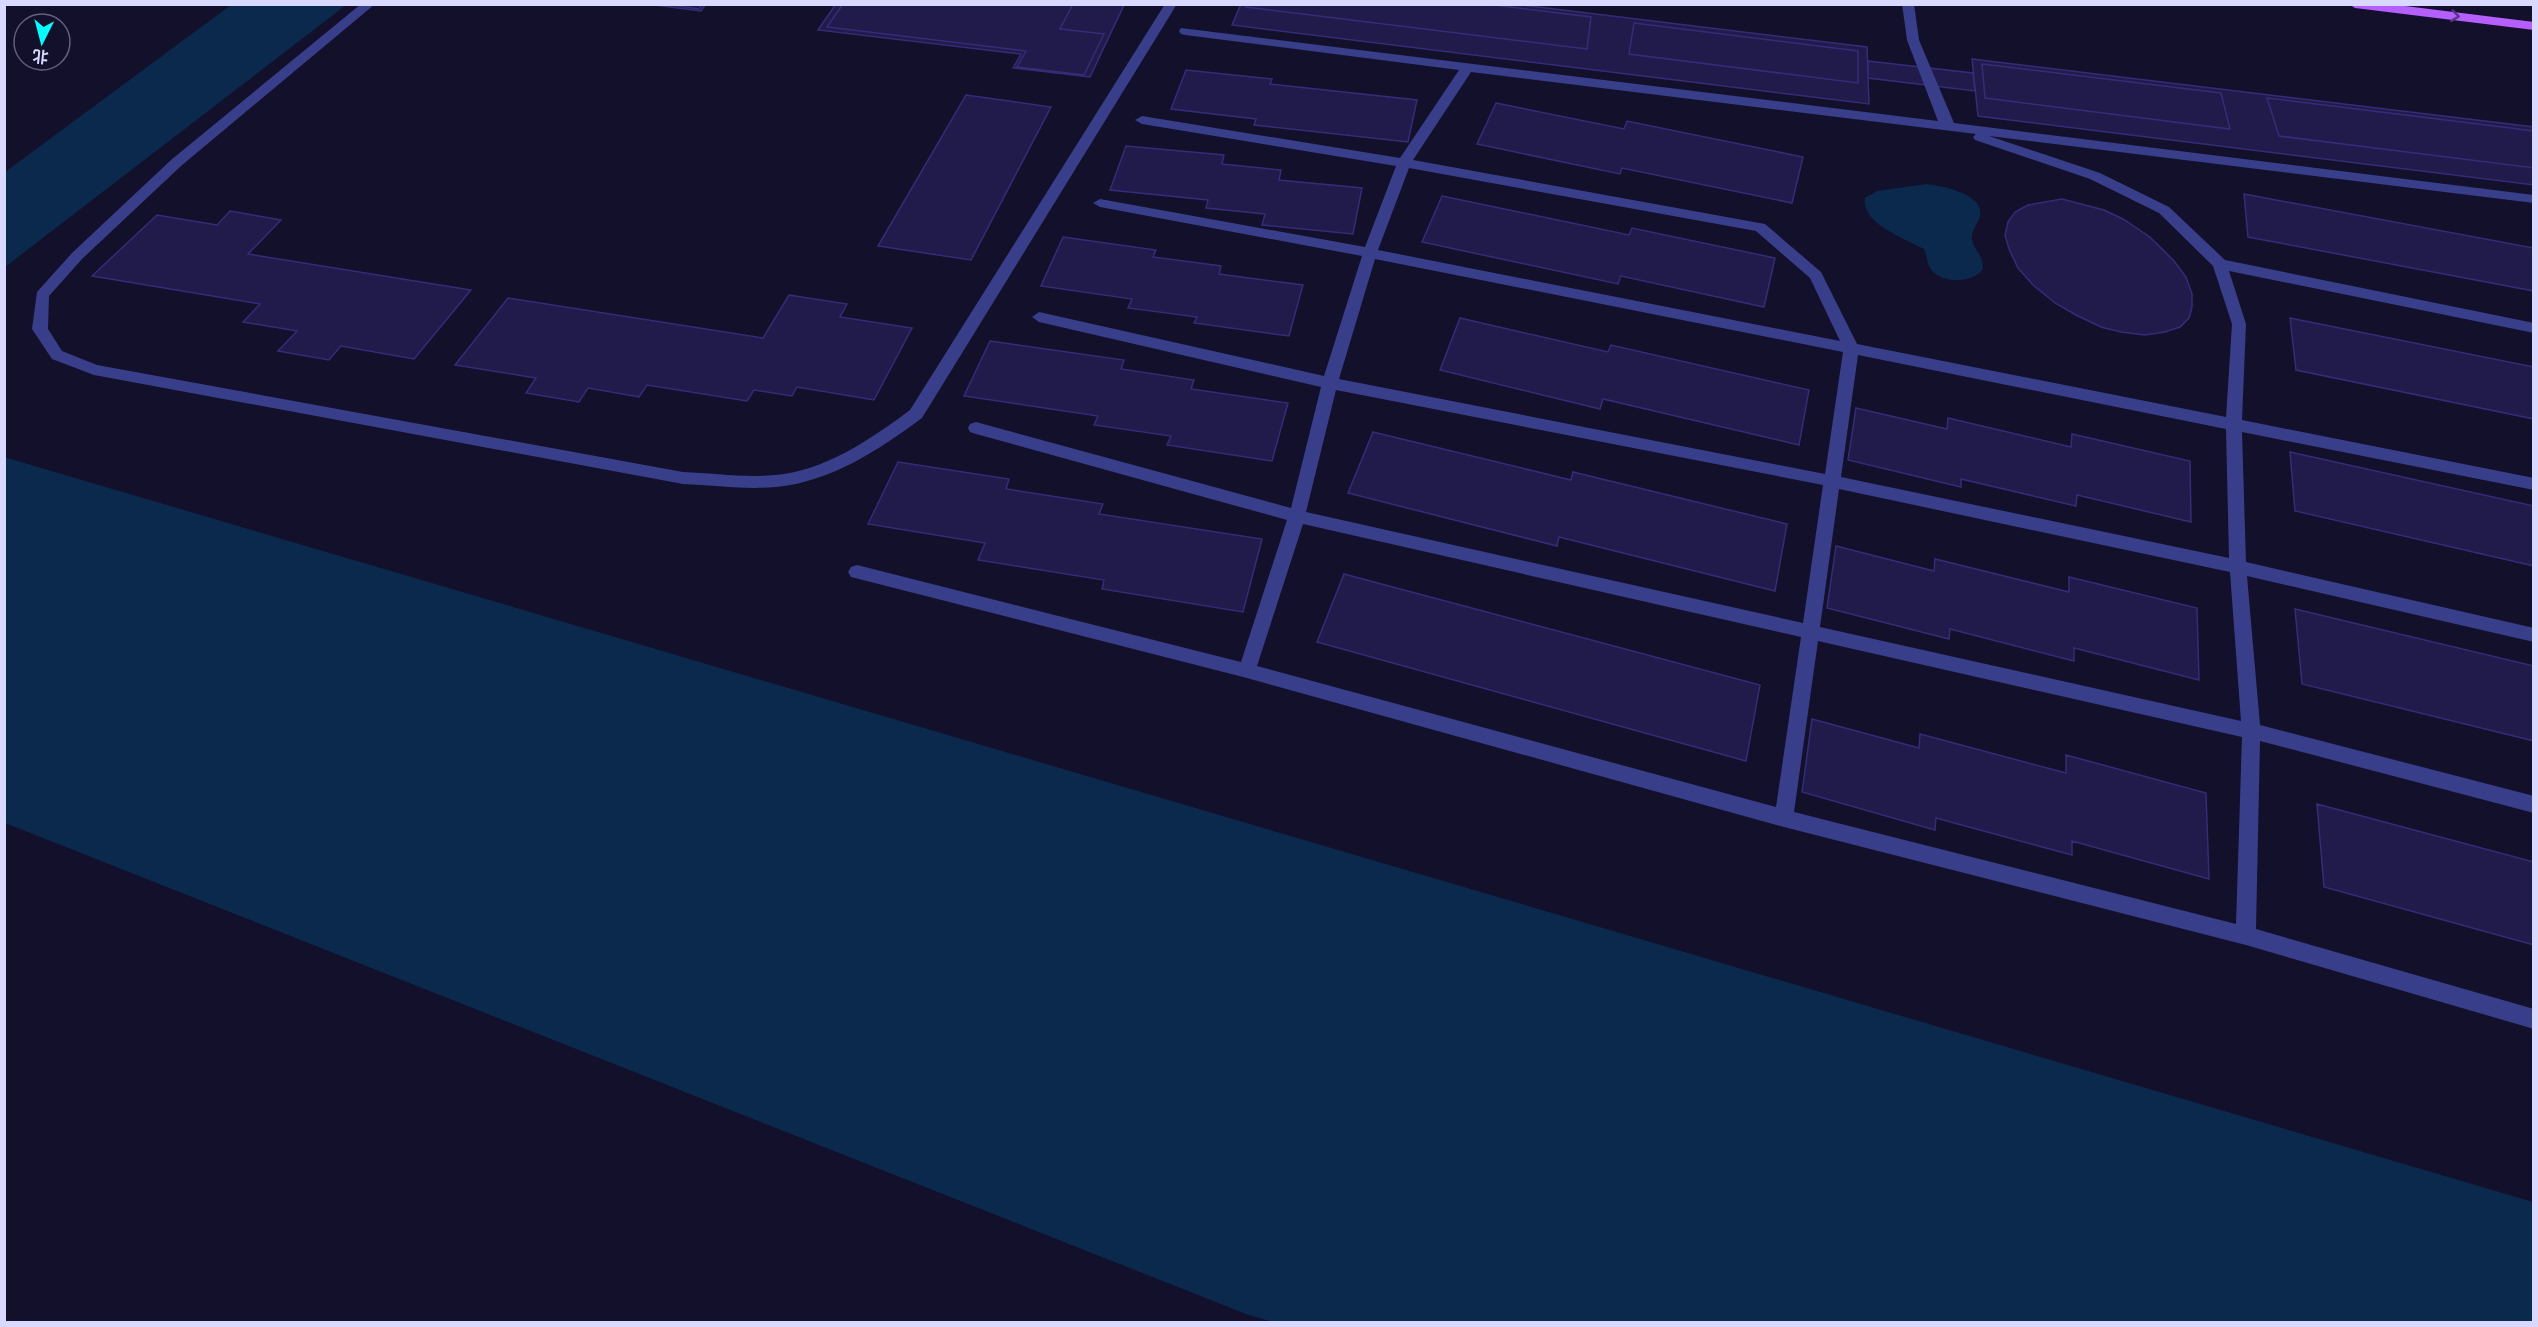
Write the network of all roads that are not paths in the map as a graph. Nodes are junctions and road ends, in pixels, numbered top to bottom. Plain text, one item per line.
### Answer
1 (369, 4) edge
2 (1171, 4) edge
3 (1908, 4) edge
4 (2355, 4) edge
5 (2534, 26) edge
6 (1185, 31) dead end
7 (1467, 68) junction
8 (1142, 120) dead end
9 (1946, 125) junction
10 (1404, 163) junction
11 (2534, 199) edge
12 (1100, 203) dead end
13 (1370, 253) junction
14 (2220, 264) junction
15 (1040, 317) dead end
16 (2534, 328) edge
17 (1851, 348) junction
18 (1330, 383) junction
19 (2234, 424) junction
20 (976, 428) dead end
21 (1832, 480) junction
22 (2534, 484) edge
23 (1297, 516) junction
24 (2238, 567) junction
25 (856, 572) dead end
26 (1810, 631) junction
27 (2534, 635) edge
28 (1247, 672) junction
29 (2251, 731) junction
30 (2534, 805) edge
31 (1784, 818) junction
32 (2246, 936) junction
33 (2534, 1019) edge

1 - 2 lane
3 - 9 lane
4 -> 5 main road
6 - 7 lane
7 - 9 lane
7 - 10 lane
8 - 10 lane
9 - 11 lane
9 - 14 lane
10 - 13 lane
10 - 17 lane
12 - 13 lane
13 - 17 lane
13 - 18 lane
14 - 16 lane
14 - 19 lane
15 - 18 lane
17 - 19 lane
17 - 21 lane
18 - 21 lane
18 - 23 lane
19 - 22 lane
19 - 24 lane
20 - 23 lane
21 - 24 lane
21 - 26 lane
23 - 26 lane
23 - 28 lane
24 - 27 lane
24 - 29 lane
25 - 28 lane
26 - 29 lane
26 - 31 lane
28 - 31 lane
29 - 30 lane
29 - 32 lane
31 - 32 lane
32 - 33 lane

